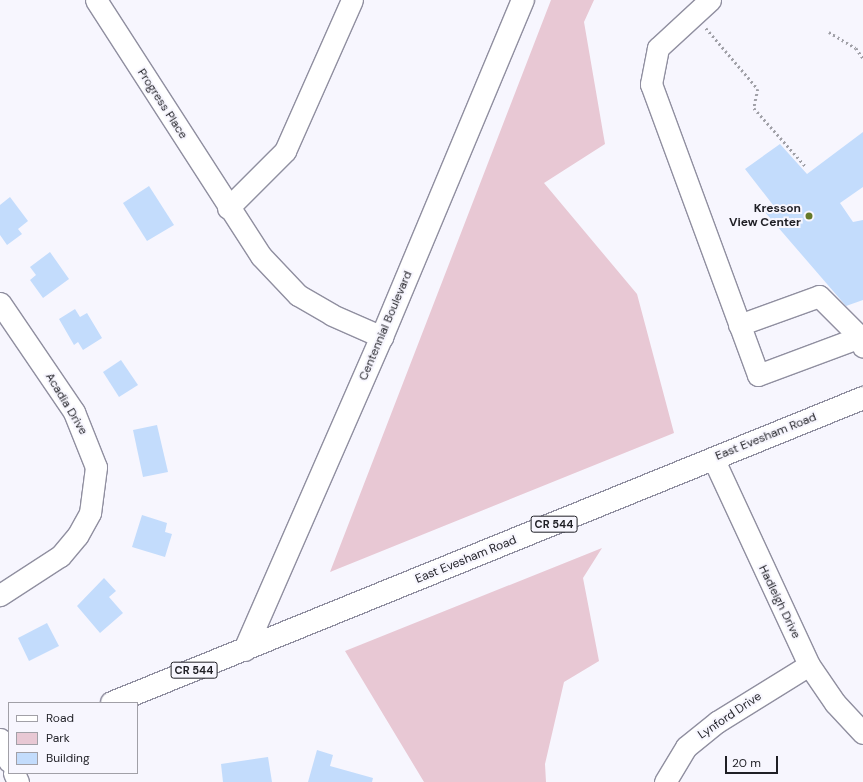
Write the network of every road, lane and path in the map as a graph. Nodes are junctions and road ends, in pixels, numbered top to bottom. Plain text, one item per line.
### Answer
1 (96, 0) edge
2 (352, 0) edge
3 (523, 0) edge
4 (710, 0) edge
5 (704, 26) dead end
6 (829, 32) dead end
7 (863, 58) edge
8 (807, 168) dead end
9 (228, 208) junction
10 (0, 303) edge
11 (739, 325) junction
12 (382, 337) junction
13 (862, 340) edge
14 (863, 398) edge
15 (713, 458) junction
16 (0, 595) edge
17 (245, 650) junction
18 (809, 665) junction
19 (115, 702) edge
20 (863, 733) edge
21 (666, 782) edge

1 - 9 street, Progress Place
2 - 9 street
3 - 12 main road, Centennial Boulevard
4 - 11 street
5 - 8 path
6 - 7 path
9 - 12 street, Progress Place
10 - 16 street, Acadia Drive
11 - 13 street
11 - 13 street
12 - 17 main road, Centennial Boulevard
14 - 15 main road, East Evesham Road / CR 544
15 - 17 main road, East Evesham Road / CR 544
15 - 18 street, Hadleigh Drive
17 - 19 main road, East Evesham Road / CR 544
18 - 20 street, Hadleigh Drive
18 - 21 street, Lynford Drive

